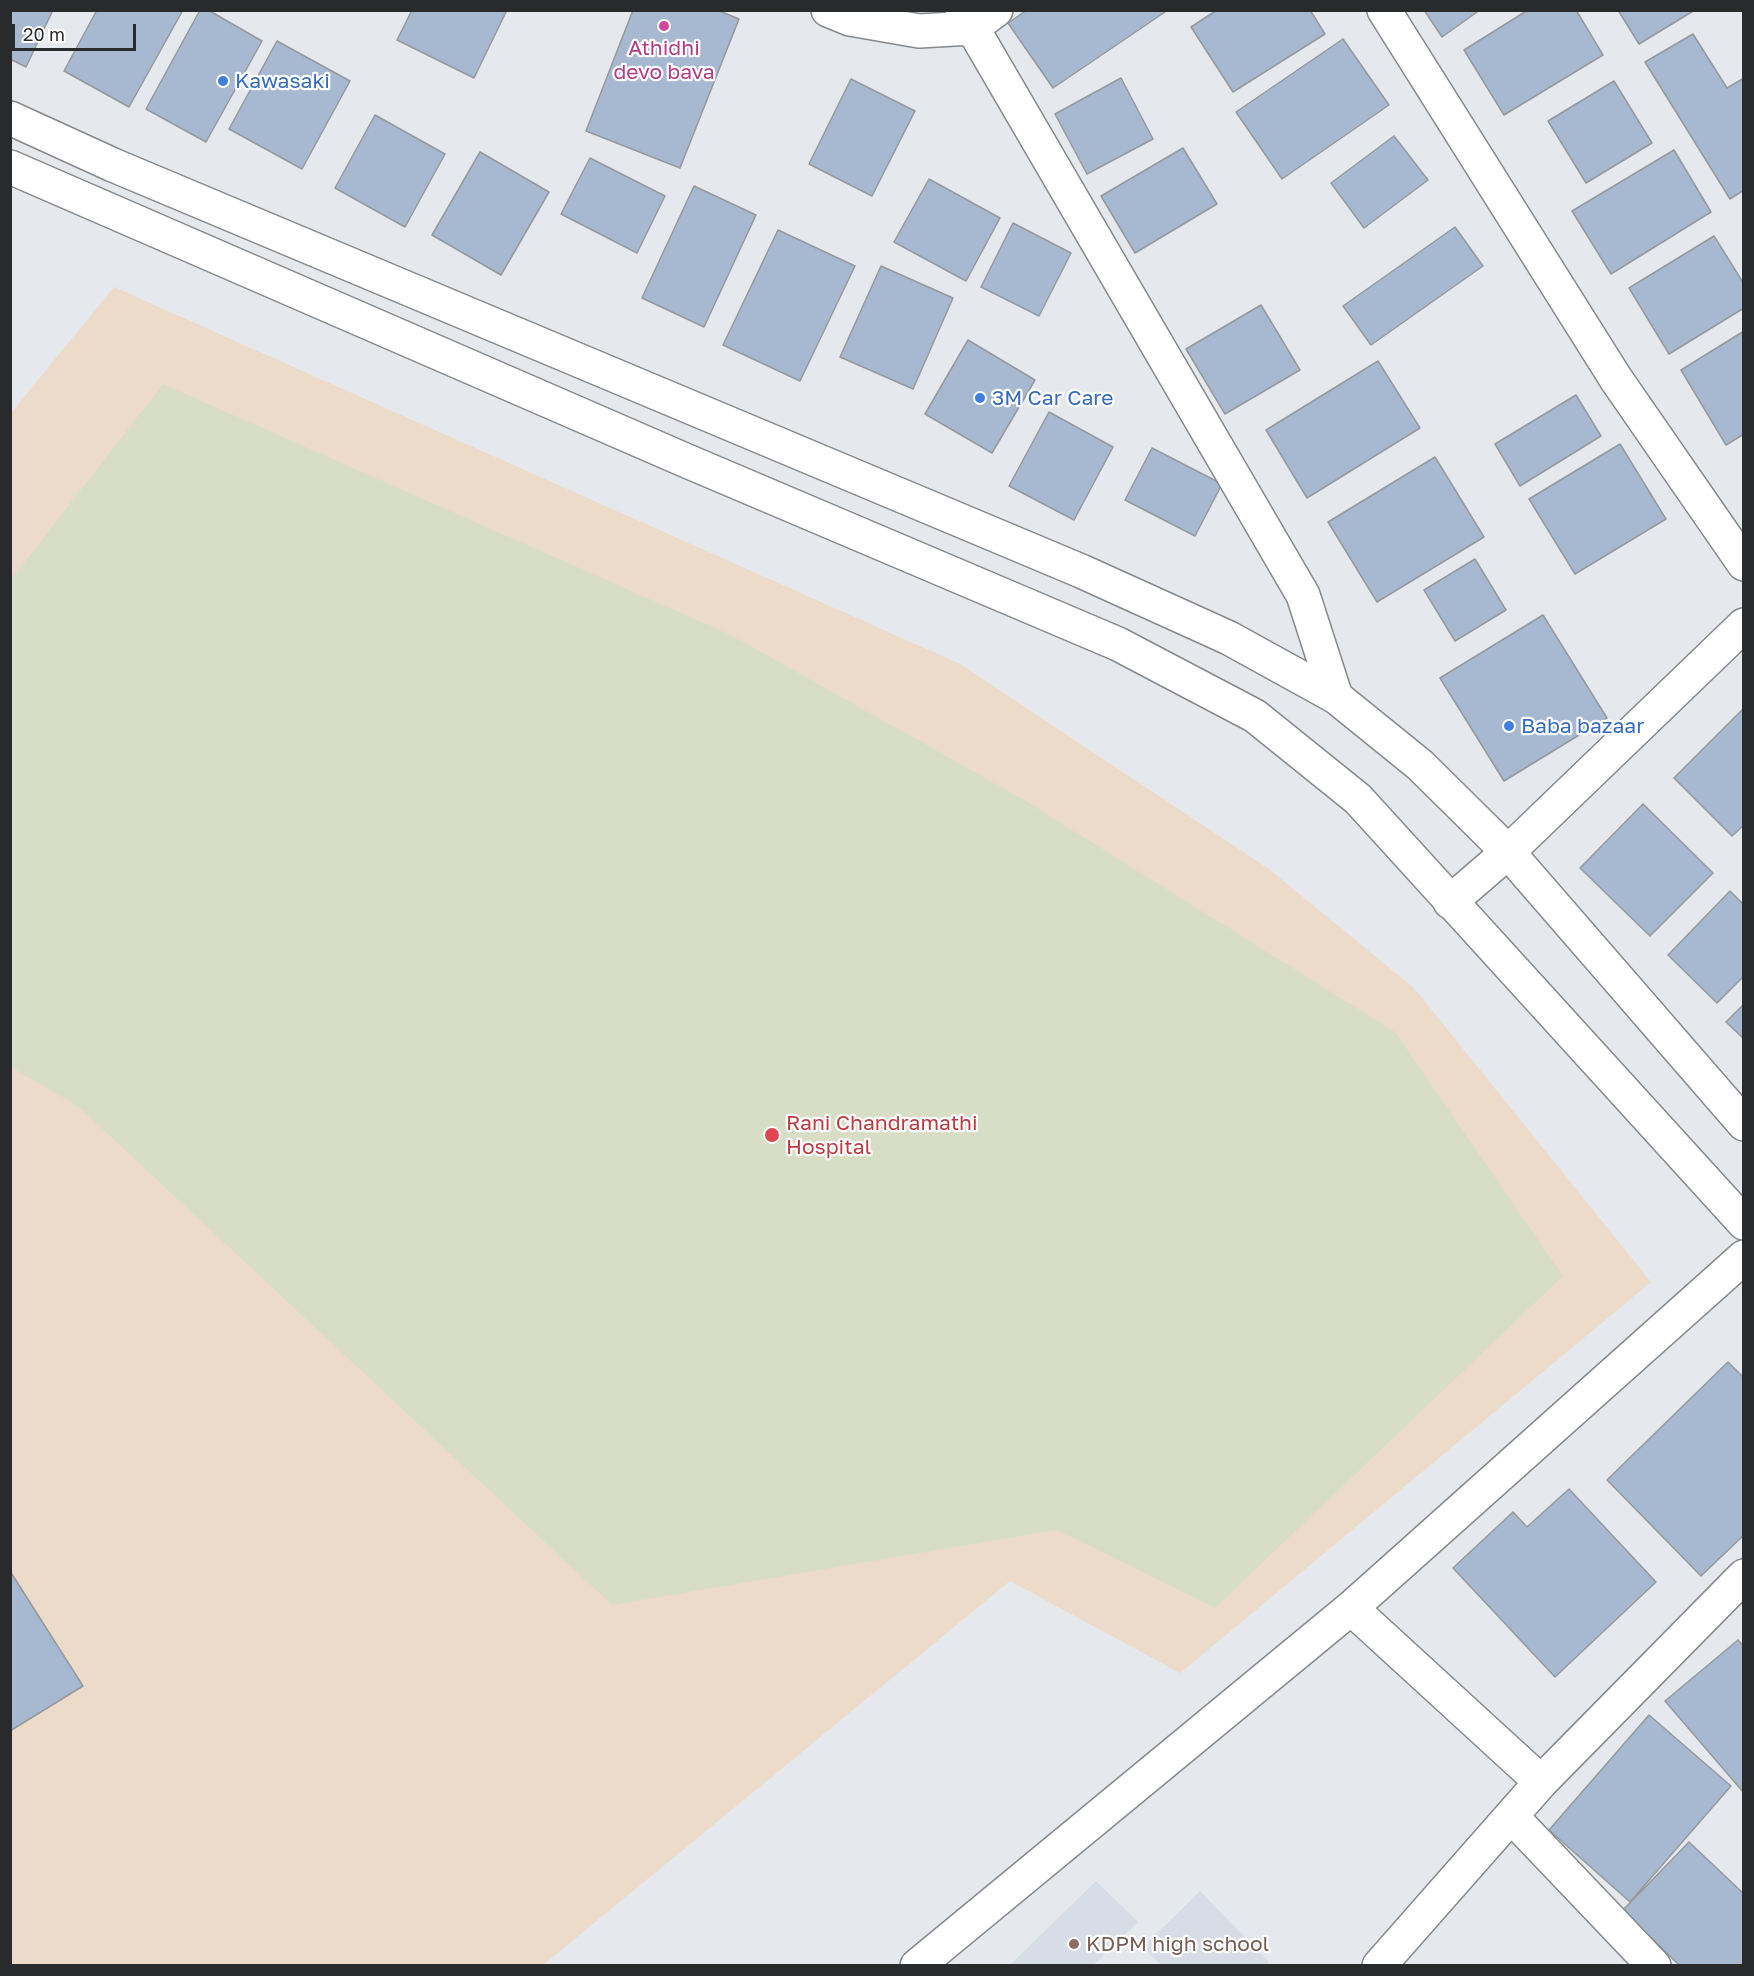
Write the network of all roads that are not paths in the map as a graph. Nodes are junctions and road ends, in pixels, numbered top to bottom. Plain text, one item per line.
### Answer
1 (828, 10) edge
2 (1384, 10) edge
3 (977, 16) edge
4 (10, 118) edge
5 (10, 167) edge
6 (1743, 564) edge
7 (1743, 625) edge
8 (1336, 697) junction
9 (1508, 852) junction
10 (1450, 902) junction
11 (1743, 1124) edge
12 (1743, 1223) edge
13 (1743, 1257) edge
14 (1743, 1576) edge
15 (1351, 1608) junction
16 (1541, 1782) junction
17 (1512, 1817) junction
18 (917, 1965) edge
19 (1379, 1965) edge
20 (1654, 1965) edge

1 - 3 main road
2 - 6 main road
3 - 8 main road
4 - 8 main road
5 - 10 main road
7 - 9 main road
8 - 9 main road
9 - 10 main road
9 - 11 main road
10 - 12 main road
13 - 15 main road
14 - 16 main road
15 - 16 main road
15 - 18 main road
16 - 17 main road
17 - 19 main road
17 - 20 main road

